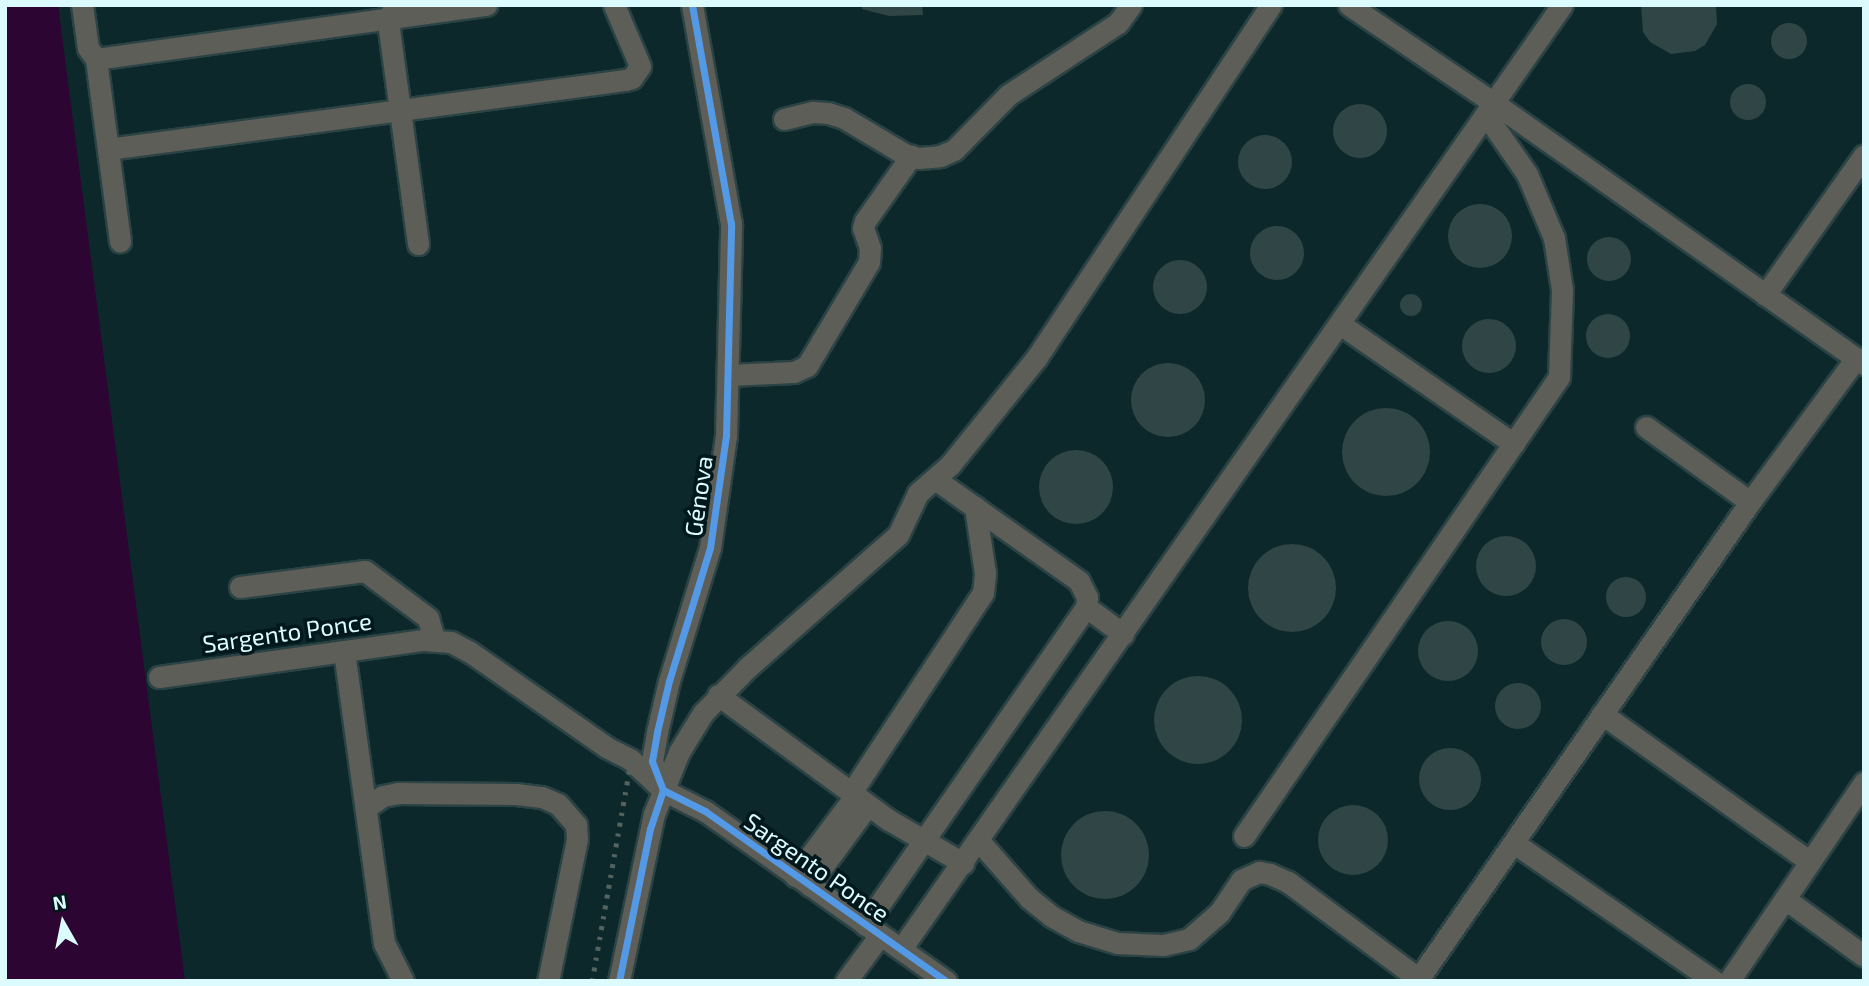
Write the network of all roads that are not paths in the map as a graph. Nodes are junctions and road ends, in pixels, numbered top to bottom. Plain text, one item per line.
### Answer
1 (82, 5) edge
2 (486, 5) edge
3 (614, 5) edge
4 (692, 5) edge
5 (1131, 5) edge
6 (1271, 5) edge
7 (1349, 5) edge
8 (1562, 5) edge
9 (392, 12) edge
10 (96, 60) junction
11 (1490, 109) junction
12 (400, 110) junction
13 (784, 119) dead end
14 (108, 149) junction
15 (1864, 155) edge
16 (911, 156) junction
17 (120, 241) dead end
18 (418, 244) dead end
19 (1765, 295) junction
20 (1340, 324) junction
21 (1860, 361) edge
22 (728, 375) junction
23 (1646, 427) dead end
24 (1514, 444) junction
25 (935, 479) junction
26 (1751, 502) junction
27 (975, 507) junction
28 (240, 587) dead end
29 (1086, 607) junction
30 (1123, 634) junction
31 (434, 639) junction
32 (344, 651) junction
33 (159, 677) dead end
34 (718, 695) junction
35 (1602, 714) junction
36 (362, 771) junction
37 (1864, 782) edge
38 (663, 790) junction
39 (398, 793) junction
40 (858, 798) junction
41 (367, 807) junction
42 (1244, 836) dead end
43 (918, 839) junction
44 (979, 841) junction
45 (1514, 843) junction
46 (1810, 862) junction
47 (963, 863) junction
48 (802, 880) junction
49 (1784, 899) junction
50 (866, 926) junction
51 (901, 950) junction
52 (1864, 956) edge
53 (1419, 980) edge
54 (403, 981) edge
55 (548, 981) edge
56 (619, 981) edge
57 (846, 981) edge
58 (946, 981) edge
59 (1714, 981) edge
60 (1729, 981) edge

1 - 10 street
2 - 9 street
3 - 12 street
4 - 22 street, Génova
5 - 16 street
6 - 25 street
7 - 11 street
8 - 11 street
9 - 10 street
9 - 12 street
10 - 14 street
11 - 19 street
11 - 20 street
11 - 24 street
12 - 14 street
12 - 18 street
13 - 16 street
14 - 17 street
15 - 19 street
16 - 22 street
19 - 21 street
20 - 24 street
20 - 30 street
21 - 26 street
22 - 38 street, Génova
23 - 26 street
24 - 42 street
25 - 27 street
25 - 34 street
26 - 35 street
27 - 29 street
27 - 40 street
28 - 31 street
29 - 30 street
29 - 43 street
30 - 44 street
31 - 32 street, Sargento Ponce
31 - 38 street, Sargento Ponce
32 - 33 street, Sargento Ponce
32 - 36 street
34 - 38 street
34 - 40 street
35 - 45 street
35 - 46 street
36 - 39 street
36 - 41 street
37 - 46 street
38 - 48 street, Sargento Ponce
38 - 56 street
39 - 41 street
39 - 55 street
40 - 43 street
40 - 48 street
41 - 54 street
43 - 47 street
43 - 50 street
44 - 47 street
44 - 53 street
45 - 53 street
45 - 59 street
46 - 49 street
47 - 51 street
48 - 50 street, Sargento Ponce
49 - 52 street
49 - 60 street
50 - 51 street, Sargento Ponce
50 - 57 street
51 - 58 street, Sargento Ponce

